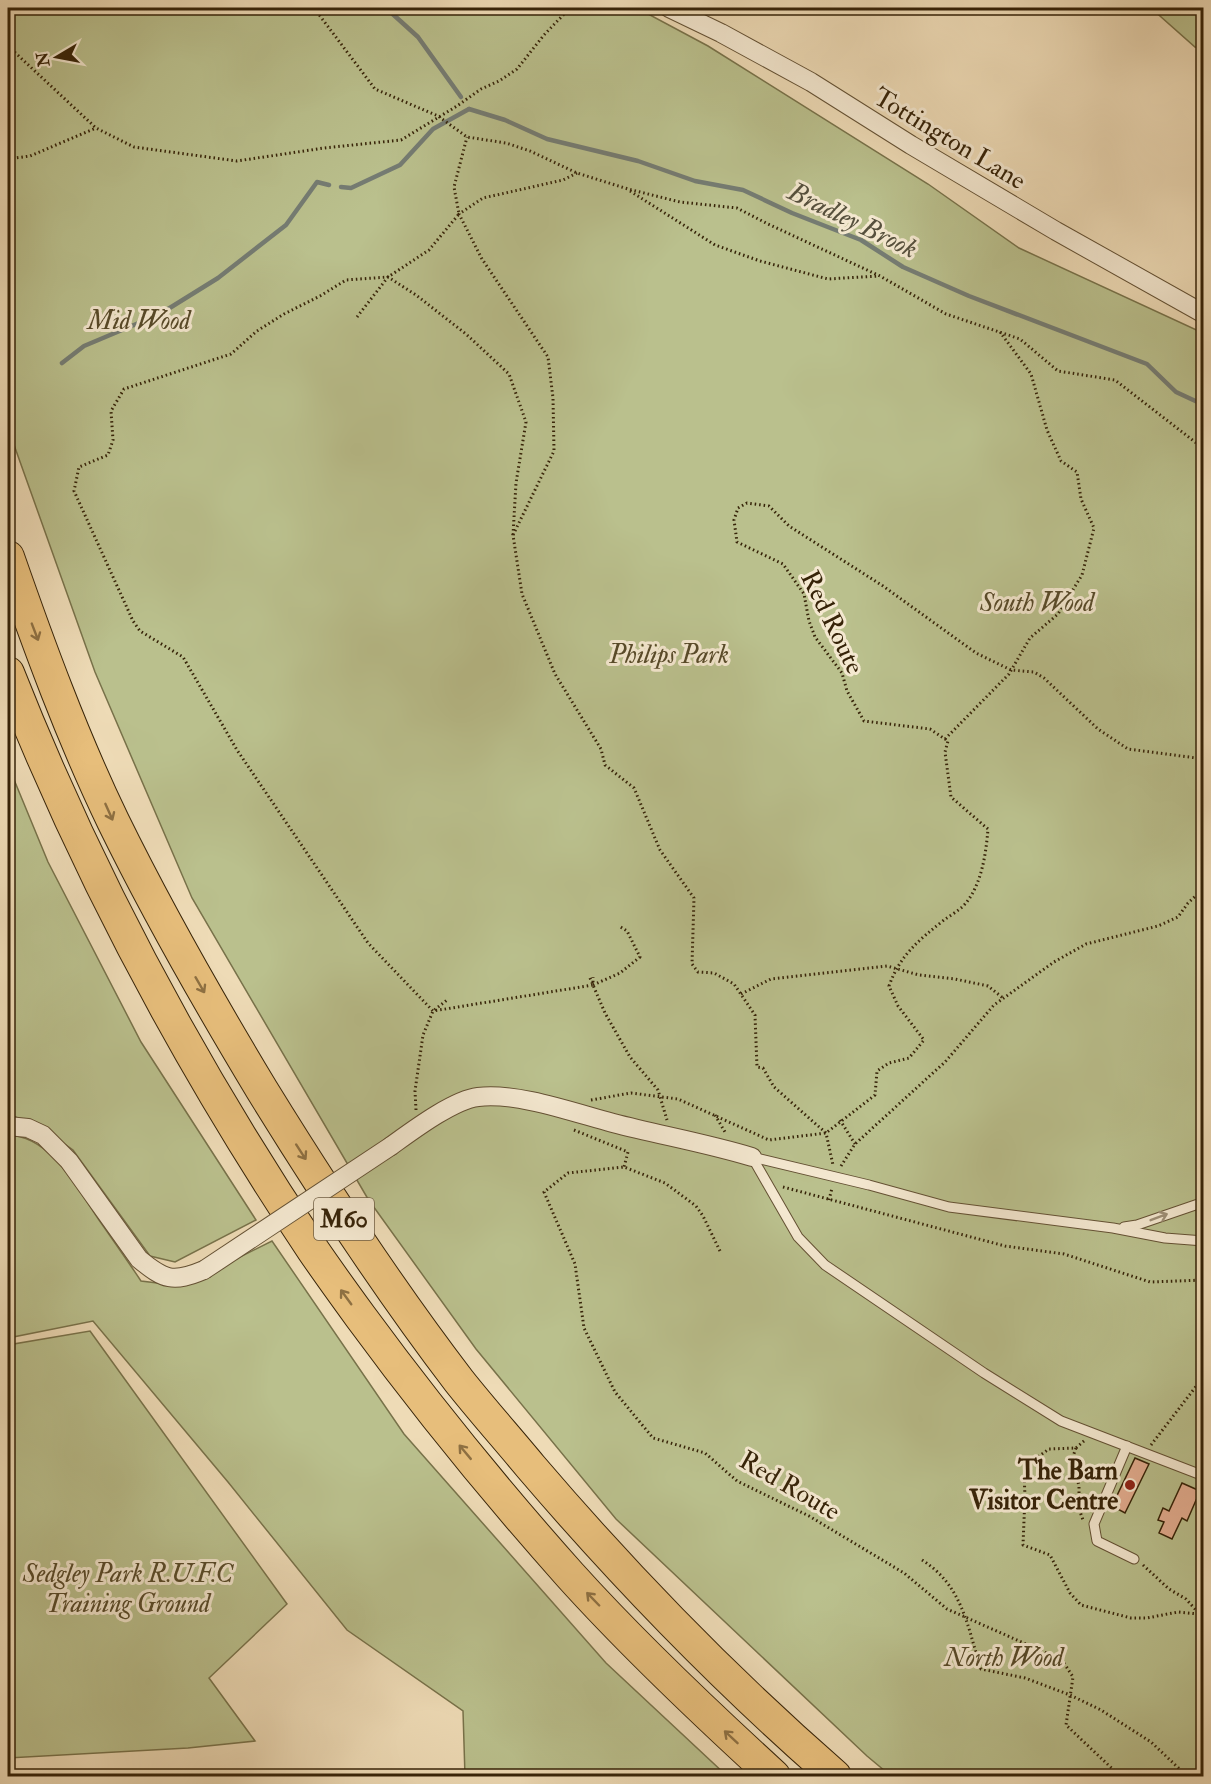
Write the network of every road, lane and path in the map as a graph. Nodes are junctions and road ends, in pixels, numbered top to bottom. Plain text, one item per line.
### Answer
1 (315, 8) edge
2 (576, 8) edge
3 (669, 8) edge
4 (8, 46) edge
5 (438, 116) junction
6 (96, 128) junction
7 (466, 137) junction
8 (8, 159) edge
9 (578, 173) junction
10 (628, 189) junction
11 (459, 214) junction
12 (880, 276) junction
13 (388, 277) junction
14 (1203, 314) edge
15 (357, 317) dead end
16 (1000, 332) junction
17 (1203, 449) edge
18 (108, 455) junction
19 (110, 463) dead end
20 (513, 535) junction
21 (8, 557) edge
22 (1011, 670) junction
23 (8, 673) edge
24 (945, 739) junction
25 (1203, 759) edge
26 (1203, 888) edge
27 (619, 926) dead end
28 (897, 968) junction
29 (592, 977) dead end
30 (593, 986) junction
31 (741, 994) junction
32 (1003, 998) junction
33 (447, 1000) dead end
34 (433, 1011) junction
35 (660, 1096) junction
36 (573, 1112) junction
37 (840, 1120) junction
38 (8, 1126) edge
39 (418, 1127) junction
40 (826, 1133) junction
41 (672, 1136) junction
42 (855, 1144) junction
43 (752, 1157) junction
44 (624, 1167) junction
45 (835, 1176) junction
46 (769, 1184) junction
47 (831, 1192) dead end
48 (829, 1200) junction
49 (1203, 1202) edge
50 (1113, 1228) junction
51 (1203, 1241) edge
52 (720, 1251) dead end
53 (1203, 1280) edge
54 (1203, 1376) edge
55 (1092, 1433) junction
56 (1127, 1446) junction
57 (1076, 1448) junction
58 (1149, 1448) dead end
59 (1203, 1476) edge
60 (1097, 1541) junction
61 (1134, 1559) joint
62 (922, 1560) dead end
63 (1198, 1614) junction
64 (966, 1617) junction
65 (1203, 1619) edge
66 (1070, 1695) junction
67 (774, 1776) edge
68 (835, 1776) edge
69 (1120, 1776) edge
70 (1187, 1776) edge

1 - 5 path
2 - 5 path
3 - 14 street, Tottington Lane
4 - 6 path
5 - 6 path
5 - 7 path
6 - 8 path
7 - 9 path
7 - 11 path
9 - 10 path
9 - 11 path
10 - 12 path
10 - 12 path
11 - 13 path
11 - 20 path
12 - 16 path
13 - 15 path
13 - 18 path
13 - 20 path
16 - 17 path
16 - 22 path
18 - 19 path
18 - 34 path
20 - 31 path
21 -> 68 highway, M60
22 - 24 path
22 - 24 path, Red Route
22 - 25 path, Red Route
67 -> 23 highway, M60
24 - 28 path
26 - 32 path
27 - 30 path
28 - 31 path
28 - 32 path
28 - 37 path
29 - 30 path
30 - 34 path
30 - 35 path
31 - 40 path
32 - 42 path
33 - 34 path
34 - 39 path
35 - 36 path
35 - 40 path
35 - 41 path
36 - 39 street
36 - 41 street
36 - 44 path
37 - 40 path
37 - 42 path
38 - 39 street, bridge
40 - 45 path
41 - 43 street
42 - 45 path
43 - 45 lane
43 - 46 lane
44 - 52 path, Red Route
44 - 64 path, Red Route
45 - 50 lane
46 - 48 path
46 - 55 lane
47 - 48 path
48 - 53 path
50 -> 49 lane
50 - 51 lane
54 - 58 path
55 - 56 lane
55 - 57 path
56 - 59 lane
56 - 60 lane
57 - 60 path
57 - 63 path
60 - 61 lane
61 - 63 path
62 - 64 path
63 - 65 path
64 - 66 path, Red Route
64 - 66 path
66 - 69 path, Red Route
66 - 70 path

